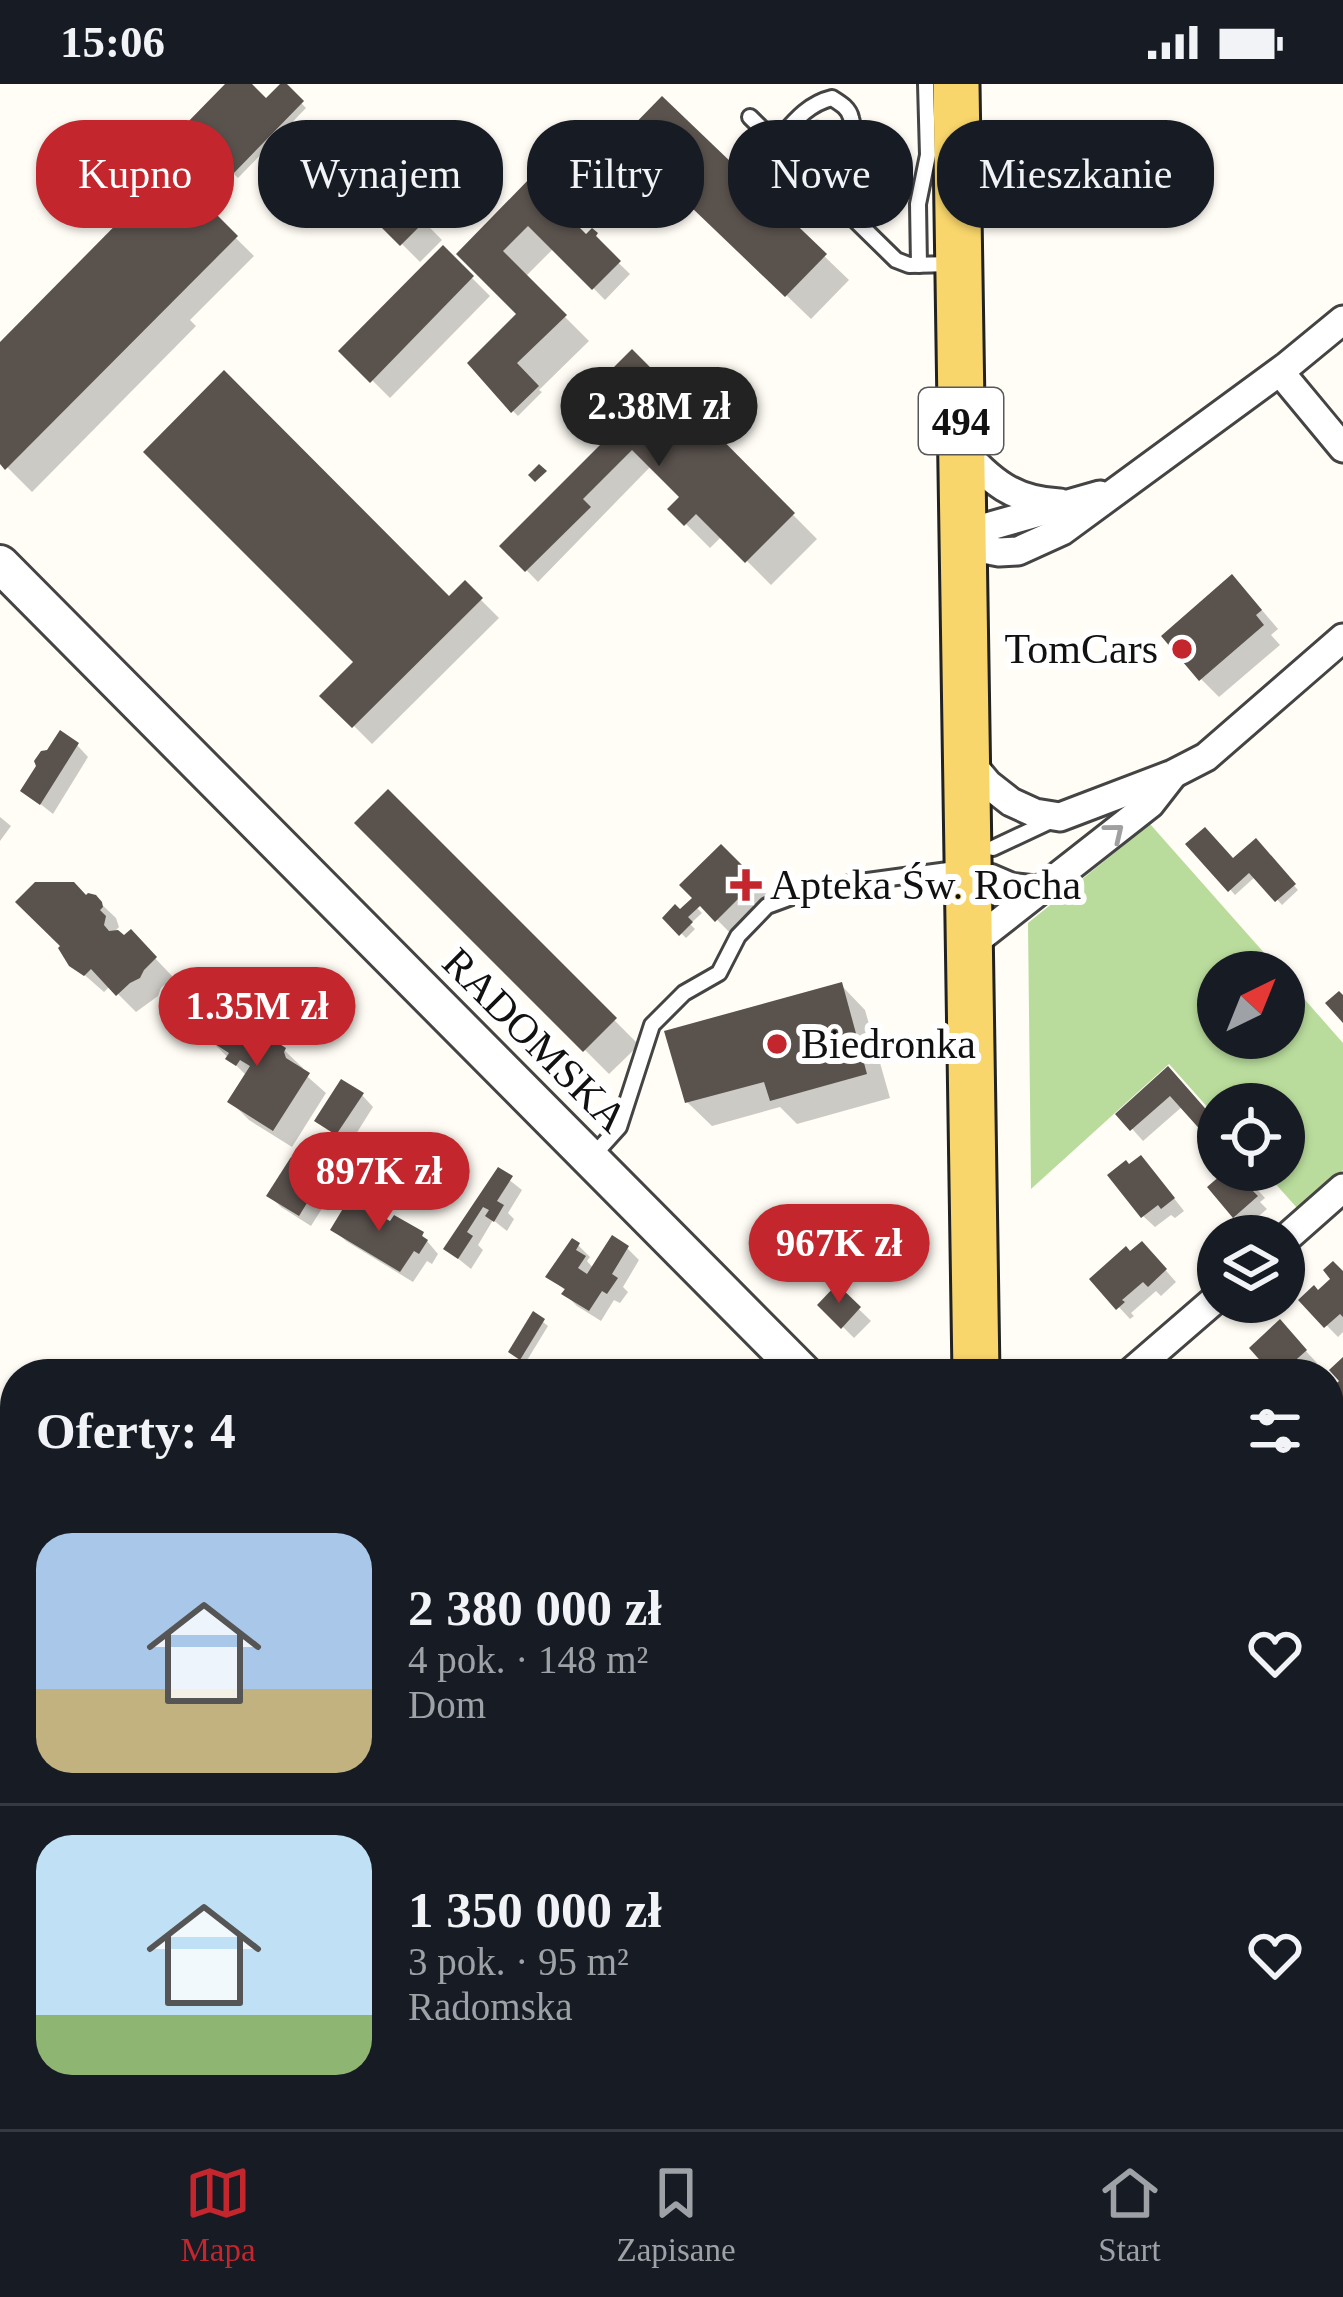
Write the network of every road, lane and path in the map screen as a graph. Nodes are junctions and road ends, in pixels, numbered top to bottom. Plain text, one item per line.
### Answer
1 (926, 84) edge
2 (956, 84) edge
3 (750, 117) dead end
4 (753, 120) edge
5 (795, 120) edge
6 (851, 120) edge
7 (864, 228) edge
8 (939, 264) junction
9 (1343, 320) edge
10 (1280, 372) junction
11 (961, 448) junction
12 (1343, 448) edge
13 (1126, 486) junction
14 (1076, 503) junction
15 (962, 542) junction
16 (1018, 551) junction
17 (0, 564) edge
18 (963, 594) junction
19 (1343, 638) edge
20 (966, 758) junction
21 (1173, 774) junction
22 (1060, 817) junction
23 (984, 862) junction
24 (1051, 884) junction
25 (969, 946) junction
26 (590, 1159) junction
27 (1343, 1189) edge
28 (1305, 1222) edge
29 (1197, 1315) edge
30 (789, 1359) edge
31 (976, 1359) edge
32 (1146, 1359) edge

1 - 8 lane
2 - 8 main road, 494
3 - 4 lane
5 - 6 lane
7 - 8 lane
8 - 11 main road, 494
9 - 10 street
10 - 12 street
10 - 13 street
11 - 14 street
11 - 15 main road, 494
13 - 14 street
13 - 16 street
14 - 15 street
15 - 16 street
15 - 18 main road, 494
16 - 18 street
17 - 26 street, RADOMSKA
18 - 20 main road, 494
19 - 21 street
20 - 22 street
20 - 23 main road, 494
21 - 22 street
24 -> 21 street
22 - 23 lane
23 - 24 lane
23 - 25 main road, 494
23 - 26 lane
24 - 25 street
25 - 31 main road, 494
26 - 30 street, RADOMSKA
27 - 28 street
29 - 32 street

